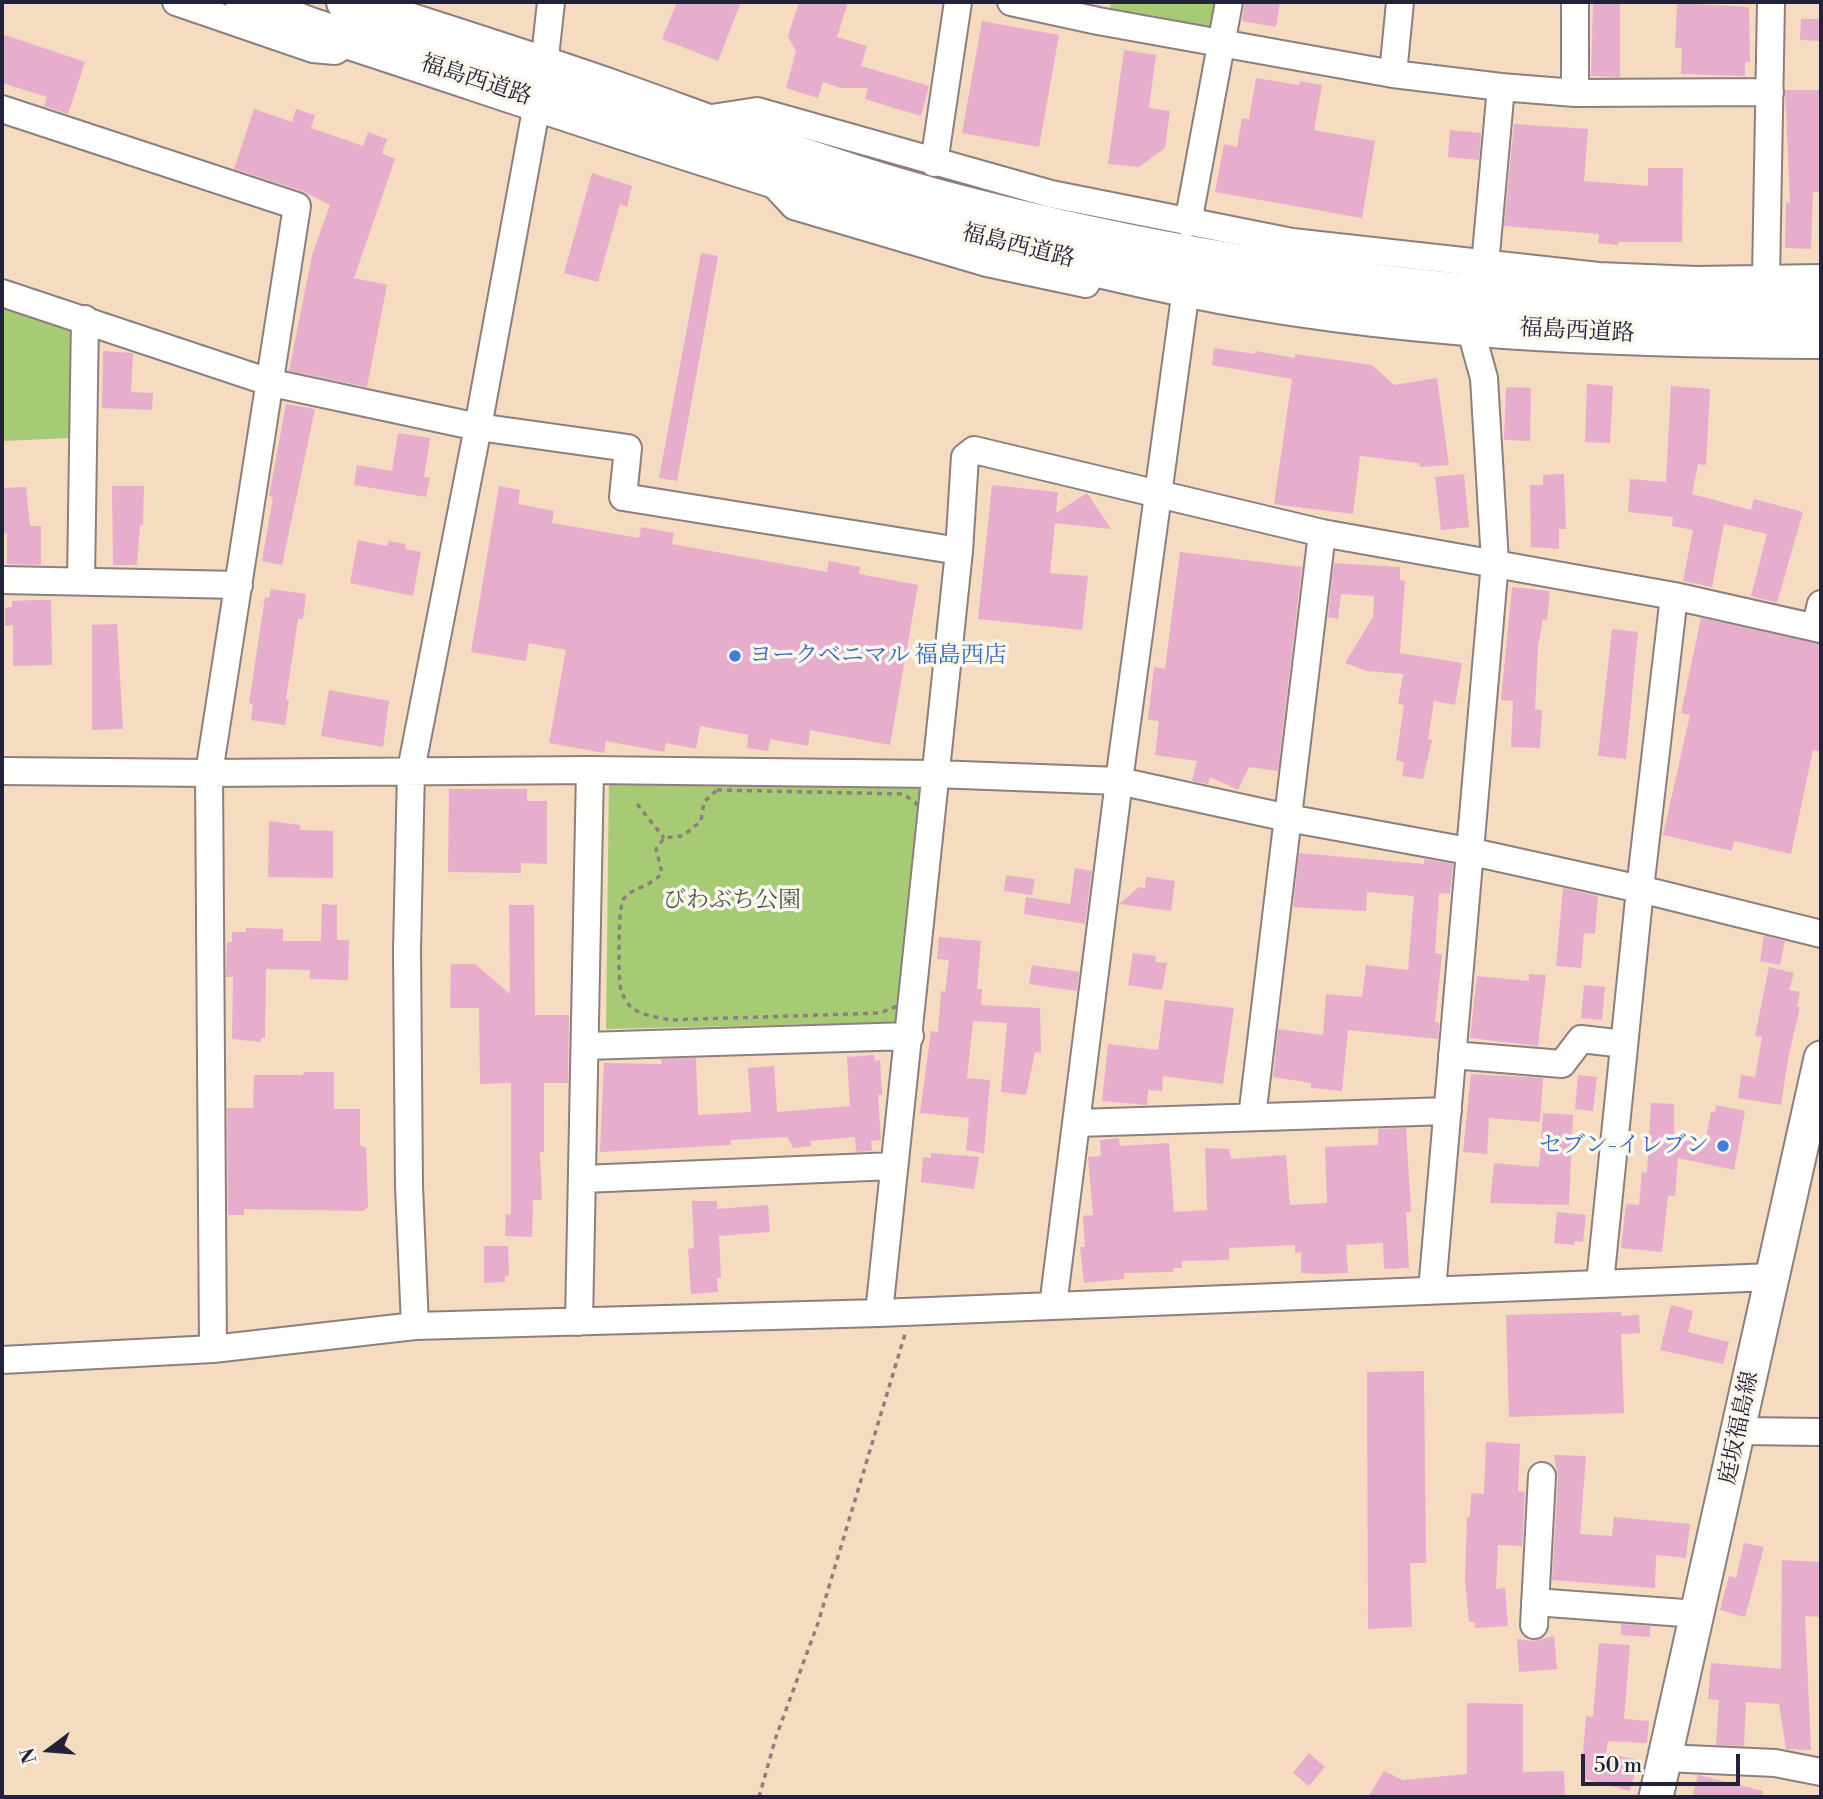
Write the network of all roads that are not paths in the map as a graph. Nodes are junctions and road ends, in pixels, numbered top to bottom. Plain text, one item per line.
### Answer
1 (176, 2) edge
2 (245, 2) edge
3 (346, 2) edge
4 (551, 2) edge
5 (958, 2) edge
6 (1011, 2) edge
7 (1229, 2) edge
8 (1400, 2) edge
9 (1575, 2) edge
10 (1771, 2) edge
11 (1099, 12) edge
12 (352, 40) junction
13 (1223, 41) junction
14 (1393, 74) junction
15 (540, 83) junction
16 (1501, 87) junction
17 (1770, 92) junction
18 (1575, 93) junction
19 (2, 108) edge
20 (697, 120) junction
21 (934, 163) junction
22 (769, 179) junction
23 (1188, 223) junction
24 (1485, 265) junction
25 (1766, 278) junction
26 (1821, 278) edge
27 (2, 293) edge
28 (1184, 304) junction
29 (1821, 305) edge
30 (85, 319) junction
31 (1708, 322) junction
32 (1821, 339) edge
33 (1474, 342) junction
34 (1821, 355) edge
35 (272, 383) junction
36 (478, 428) junction
37 (1158, 493) junction
38 (1322, 533) junction
39 (959, 551) junction
40 (1495, 562) junction
41 (2, 579) edge
42 (81, 580) junction
43 (239, 585) junction
44 (1674, 596) junction
45 (1819, 620) edge
46 (411, 770) junction
47 (590, 770) junction
48 (2, 771) edge
49 (209, 773) junction
50 (935, 774) junction
51 (1118, 780) junction
52 (1288, 818) junction
53 (1468, 851) junction
54 (1640, 888) junction
55 (1821, 934) edge
56 (910, 1036) junction
57 (1624, 1044) junction
58 (586, 1045) junction
59 (1452, 1055) junction
60 (1821, 1058) edge
61 (1448, 1111) junction
62 (1252, 1117) junction
63 (1078, 1123) junction
64 (894, 1166) junction
65 (583, 1179) junction
66 (1772, 1277) junction
67 (1600, 1283) junction
68 (1432, 1290) junction
69 (1053, 1306) junction
70 (879, 1314) junction
71 (579, 1322) junction
72 (415, 1326) junction
73 (213, 1349) junction
74 (2, 1360) edge
75 (1740, 1430) junction
76 (1821, 1432) edge
77 (1542, 1476) dead end
78 (1697, 1614) junction
79 (1665, 1758) junction
80 (1821, 1772) edge
81 (1656, 1797) edge

1 - 12 street
2 - 12 highway, 福島西道路
3 - 15 highway, 福島西道路
4 - 15 street
5 - 21 street
6 - 11 street
7 - 13 street
8 - 14 street
9 - 18 street
10 - 17 street
11 - 13 street
12 - 15 highway, 福島西道路
13 - 14 street
13 - 23 street
14 - 16 street
15 - 20 highway, 福島西道路
15 - 22 highway, 福島西道路
15 - 36 street
16 - 18 street
16 - 24 street
17 - 18 street
17 - 25 street
19 - 35 street
20 - 21 street
20 - 31 highway, 福島西道路
21 - 23 street
22 - 28 street
22 - 31 highway, 福島西道路
23 - 24 street
24 - 25 street
25 - 26 street
27 - 30 street
28 - 33 street
28 - 37 street
29 - 31 highway, 福島西道路
30 - 35 street
30 - 42 street
31 - 32 highway, 福島西道路
33 - 34 street
33 - 40 street
35 - 36 street
35 - 43 street
36 - 39 street
36 - 46 street
37 - 38 street
37 - 39 street
37 - 51 street
38 - 40 street
38 - 52 street
39 - 50 street
40 - 44 street
40 - 53 street
41 - 42 street
42 - 43 street
43 - 49 street
44 - 45 street
44 - 54 street
46 - 47 street
46 - 49 street
46 - 72 street
47 - 50 street
47 - 58 street
48 - 49 street
49 - 73 street
50 - 51 street
50 - 56 street
51 - 52 street
51 - 63 street
52 - 53 street
52 - 62 street
53 - 54 street
53 - 59 street
54 - 55 street
54 - 57 street
56 - 58 street
56 - 64 street
57 - 59 street
57 - 67 street
58 - 65 street
59 - 61 street
60 - 66 main road, 庭坂福島線
61 - 62 street
61 - 68 street
62 - 63 street
63 - 69 street
64 - 65 street
64 - 70 street
65 - 71 street
66 - 67 street
66 - 75 main road, 庭坂福島線
67 - 68 street
68 - 69 street
69 - 70 street
70 - 71 street
71 - 72 street
72 - 73 street
73 - 74 street
75 - 76 street
75 - 78 main road, 庭坂福島線
77 - 78 street
78 - 79 main road, 庭坂福島線
79 - 80 street
79 - 81 main road, 庭坂福島線

